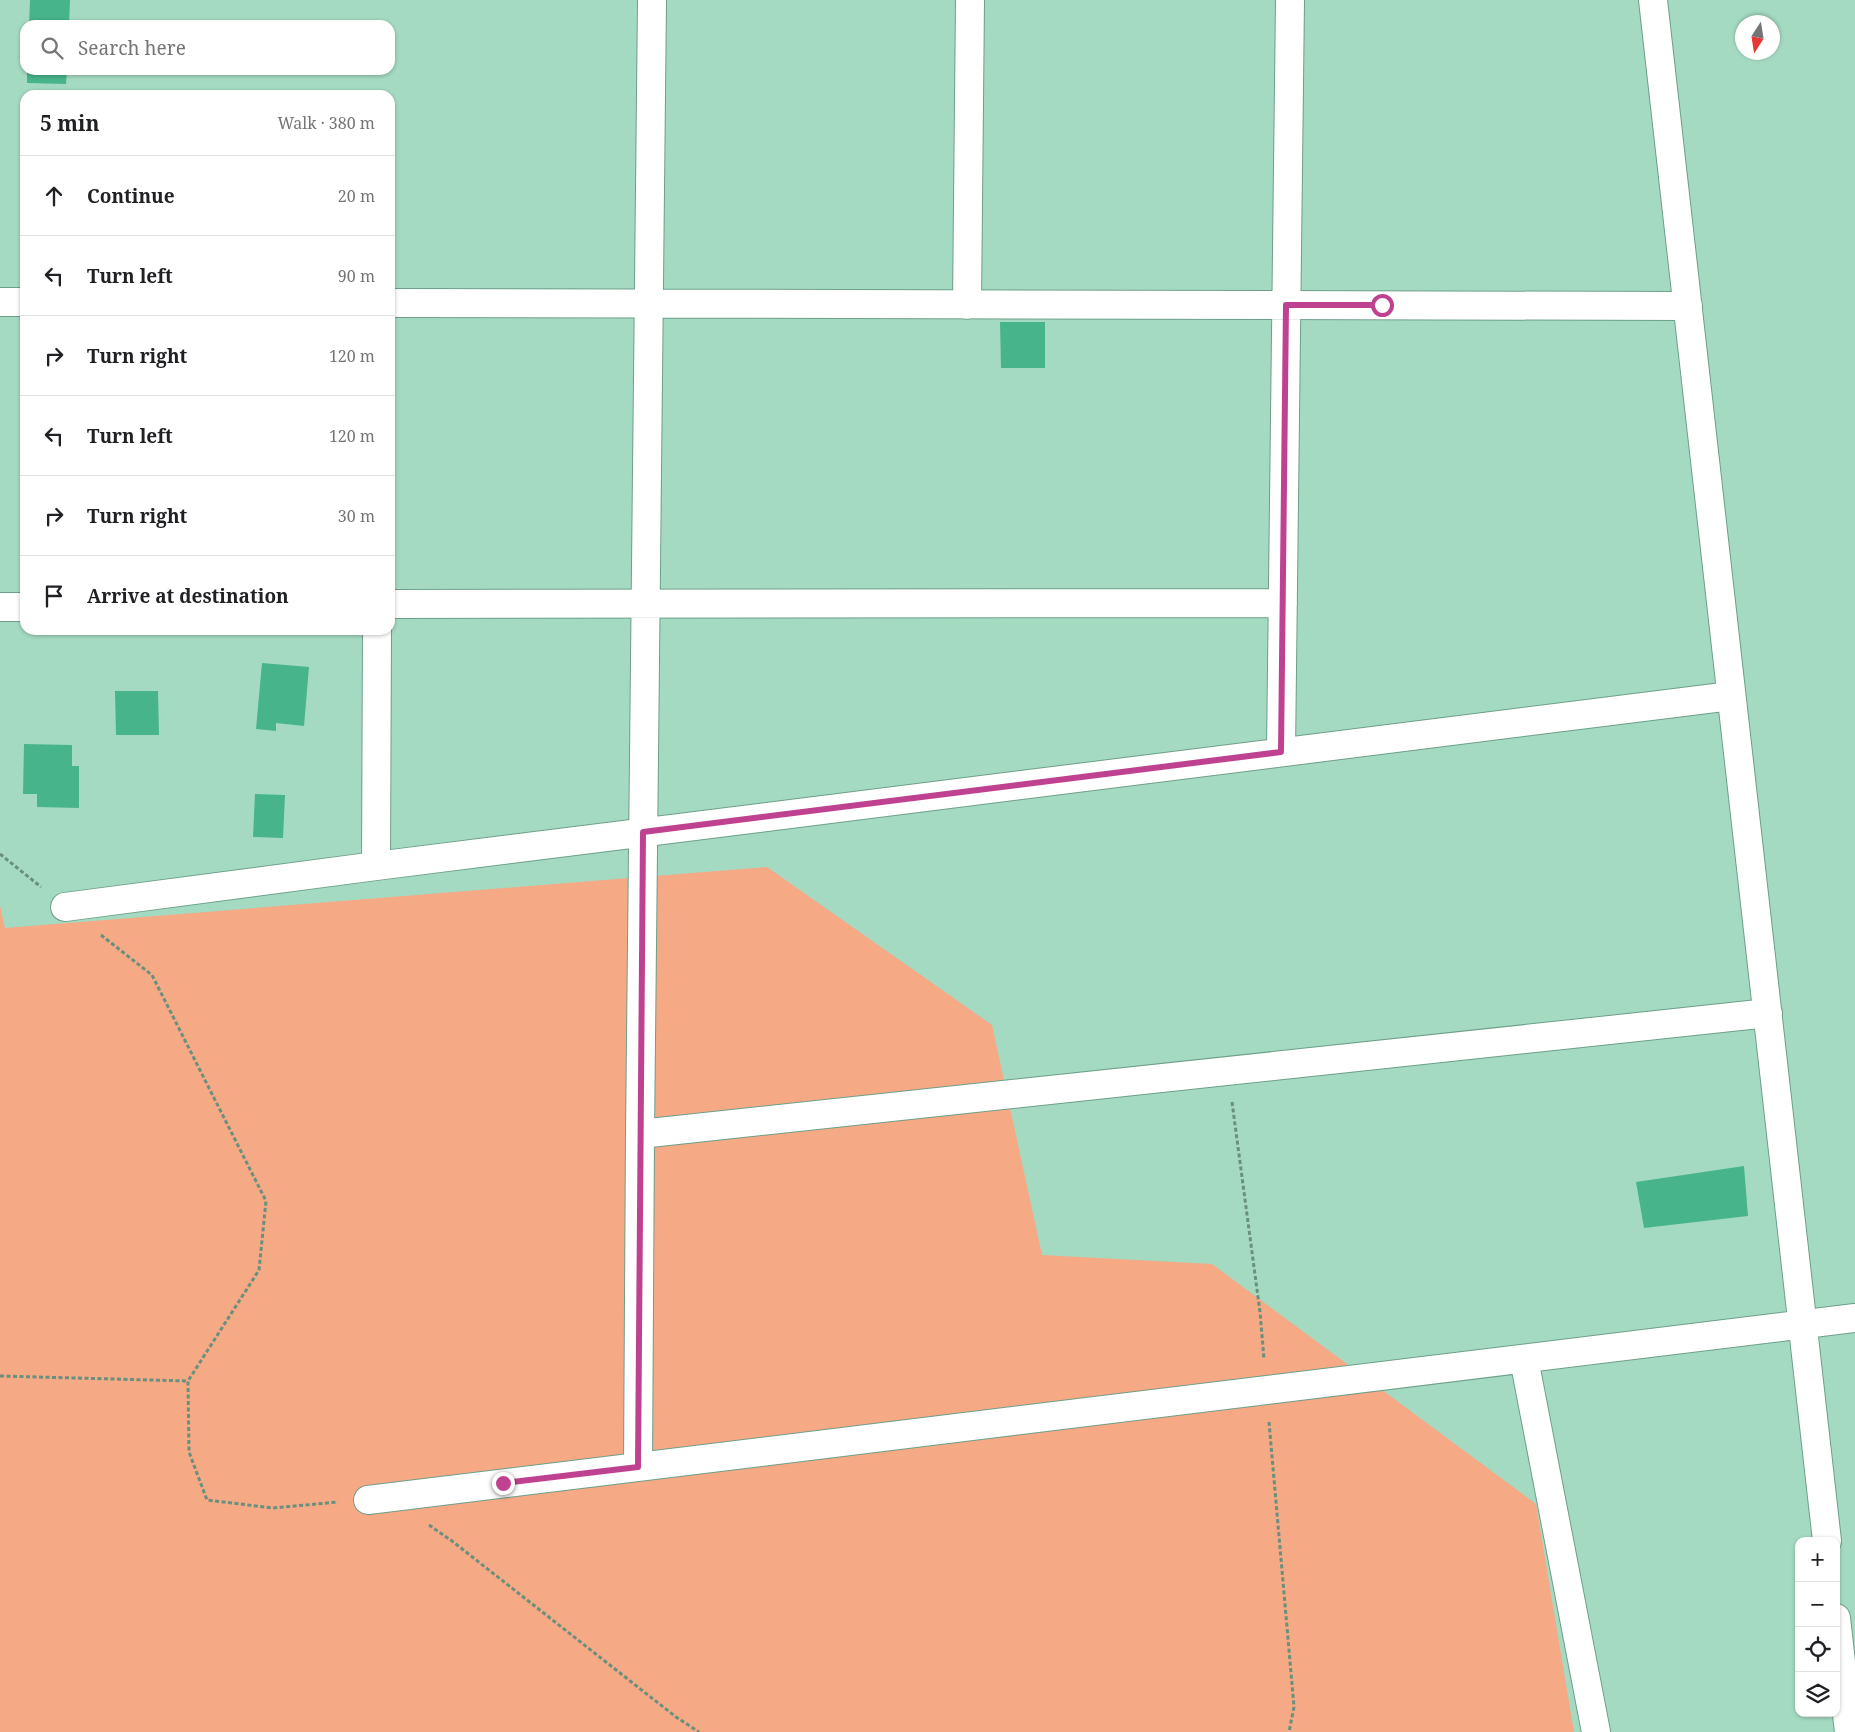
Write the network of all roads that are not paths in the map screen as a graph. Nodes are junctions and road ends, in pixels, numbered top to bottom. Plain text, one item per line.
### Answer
1 (652, 0) edge
2 (970, 0) edge
3 (1290, 0) edge
4 (1653, 0) edge
5 (0, 302) edge
6 (20, 302) edge
7 (395, 303) edge
8 (649, 303) junction
9 (967, 305) junction
10 (1286, 305) junction
11 (1688, 306) junction
12 (1283, 603) junction
13 (395, 604) edge
14 (646, 605) junction
15 (0, 607) edge
16 (20, 607) edge
17 (377, 635) edge
18 (1731, 696) junction
19 (1281, 752) junction
20 (643, 832) junction
21 (376, 866) junction
22 (65, 907) road end
23 (1768, 1013) junction
24 (640, 1134) junction
25 (1855, 1318) edge
26 (1803, 1325) junction
27 (1524, 1359) junction
28 (638, 1467) junction
29 (368, 1500) road end
30 (1828, 1537) edge
31 (1837, 1627) edge
32 (1596, 1732) edge
33 (1849, 1732) edge

1 - 8 street
2 - 9 street
3 - 10 street
4 - 11 street
5 - 6 street
7 - 8 street
8 - 9 street
8 - 14 street
9 - 10 street
10 - 11 street
10 - 12 street
11 - 18 street
12 - 14 street
12 - 19 street
13 - 14 street
14 - 20 street
15 - 16 street
17 - 21 street
18 - 19 street
18 - 23 street
19 - 20 street
20 - 21 street
20 - 24 street
21 - 22 street
23 - 24 street
23 - 26 street
24 - 28 street
25 - 26 street
26 - 27 street
26 - 30 street
27 - 28 street
27 - 32 street
28 - 29 street
31 - 33 street

